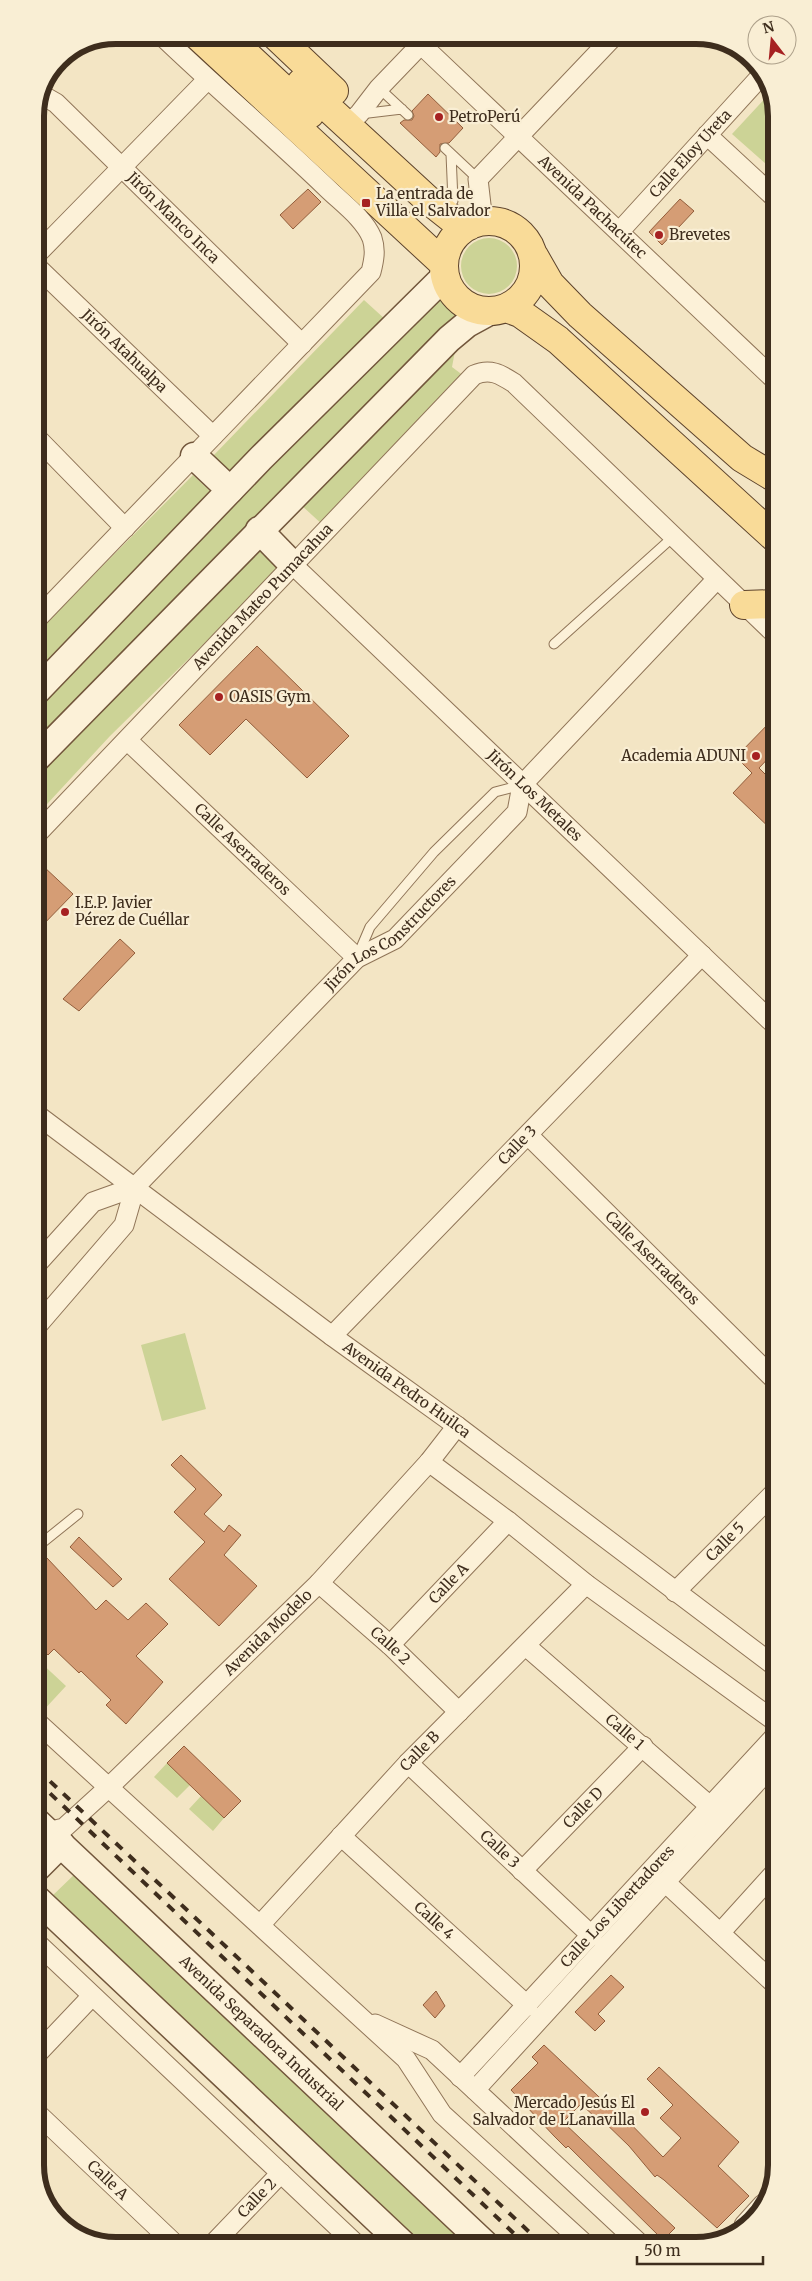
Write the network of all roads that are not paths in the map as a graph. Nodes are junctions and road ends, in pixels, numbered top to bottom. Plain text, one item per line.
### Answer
1 (170, 44) edge
2 (207, 44) edge
3 (235, 44) edge
4 (261, 44) edge
5 (283, 44) edge
6 (415, 44) edge
7 (426, 44) edge
8 (607, 44) edge
9 (758, 79) edge
10 (207, 80) junction
11 (379, 88) junction
12 (46, 98) edge
13 (353, 120) junction
14 (708, 135) junction
15 (519, 137) junction
16 (121, 167) junction
17 (478, 179) junction
18 (768, 191) edge
19 (453, 201) junction
20 (476, 224) junction
21 (619, 232) junction
22 (44, 247) edge
23 (534, 256) junction
24 (445, 264) junction
25 (44, 274) edge
26 (498, 310) junction
27 (302, 344) junction
28 (768, 374) edge
29 (213, 436) junction
30 (44, 445) edge
31 (194, 456) junction
32 (742, 458) junction
33 (768, 459) edge
34 (768, 474) edge
35 (230, 490) junction
36 (125, 528) junction
37 (259, 530) junction
38 (768, 532) edge
39 (673, 537) junction
40 (293, 565) junction
41 (717, 579) junction
42 (768, 604) edge
43 (744, 605) junction
44 (44, 612) edge
45 (768, 627) edge
46 (554, 644) dead end
47 (44, 684) edge
48 (127, 740) junction
49 (44, 751) edge
50 (522, 785) junction
51 (44, 827) edge
52 (702, 955) junction
53 (357, 958) junction
54 (768, 1018) edge
55 (44, 1120) edge
56 (528, 1135) junction
57 (135, 1187) junction
58 (44, 1256) edge
59 (44, 1318) edge
60 (332, 1336) junction
61 (768, 1373) edge
62 (458, 1426) junction
63 (429, 1462) junction
64 (768, 1499) edge
65 (78, 1514) dead end
66 (508, 1521) junction
67 (44, 1541) edge
68 (319, 1583) junction
69 (586, 1584) junction
70 (676, 1592) junction
71 (390, 1645) junction
72 (526, 1646) junction
73 (768, 1661) edge
74 (459, 1712) junction
75 (768, 1716) edge
76 (44, 1728) edge
77 (643, 1746) junction
78 (768, 1746) edge
79 (408, 1763) junction
80 (768, 1769) edge
81 (109, 1787) junction
82 (717, 1813) junction
83 (49, 1834) edge
84 (342, 1836) junction
85 (44, 1848) edge
86 (522, 1871) junction
87 (768, 1880) edge
88 (664, 1882) junction
89 (44, 1905) edge
90 (260, 1925) junction
91 (720, 1933) junction
92 (592, 1936) junction
93 (44, 1950) edge
94 (768, 1978) edge
95 (92, 1996) junction
96 (528, 2006) junction
97 (358, 2016) junction
98 (44, 2047) edge
99 (460, 2077) junction
100 (475, 2090) junction
101 (44, 2120) edge
102 (281, 2173) junction
103 (168, 2237) edge
104 (220, 2237) edge
105 (349, 2237) edge
106 (397, 2237) edge
107 (478, 2237) edge
108 (577, 2237) edge
109 (632, 2237) edge

1 - 10 street
2 - 24 main road
3 - 24 main road
4 - 13 main road
5 - 13 main road
6 - 11 street
7 - 15 street, Avenida Pachacútec
8 - 15 street
9 - 14 street, Calle Eloy Ureta
10 - 16 street
10 - 27 street
11 - 13 street
11 - 13 lane
12 - 16 street, Jirón Manco Inca
13 - 19 main road
13 - 20 main road
14 - 18 street
14 - 21 street, Calle Eloy Ureta
15 - 17 street
15 - 21 street, Avenida Pachacútec
16 - 22 street
16 - 27 street, Jirón Manco Inca
17 - 19 lane
17 - 20 street
19 - 20 main road
20 - 23 main road
20 - 24 main road
21 - 28 street, Avenida Pachacútec
23 - 26 main road
23 - 32 main road
24 - 26 main road
24 - 35 main road
25 - 29 street, Jirón Atahualpa
26 - 37 main road
26 - 38 main road
27 - 29 street
29 - 31 street
30 - 36 street
31 - 35 main road
31 - 36 street
32 - 33 main road
32 - 34 main road
35 - 47 main road
36 - 44 street
37 - 40 main road
37 - 49 main road
39 - 40 street, Avenida Mateo Pumacahua
39 - 41 street
39 - 46 lane
40 - 48 street, Avenida Mateo Pumacahua
40 - 50 street, Jirón Los Metales
41 - 43 street
41 - 50 street
42 - 43 main road
43 - 45 street
48 - 51 street, Avenida Mateo Pumacahua
48 - 53 street, Calle Aserraderos
50 - 52 street, Jirón Los Metales
50 - 53 lane
50 - 53 street, Jirón Los Constructores
52 - 54 street, Jirón Los Metales
52 - 56 street, Calle 3
53 - 57 street, Jirón Los Constructores
55 - 57 street, Avenida Pedro Huilca
56 - 60 street, Calle 3
56 - 61 street, Calle Aserraderos
57 - 58 street, Jirón Los Constructores
57 - 59 street
57 - 60 street, Avenida Pedro Huilca
60 - 62 street, Avenida Pedro Huilca
62 - 63 street, Avenida Modelo
62 - 70 street, Avenida Pedro Huilca
63 - 66 street
63 - 68 street, Avenida Modelo
64 - 70 street, Calle 5
65 - 67 lane
66 - 69 street
66 - 71 street, Calle A
68 - 71 street, Calle 2
68 - 81 street, Avenida Modelo
69 - 72 street, Calle B
69 - 75 street
70 - 73 street, Avenida Pedro Huilca
71 - 74 street, Calle 2
72 - 74 street, Calle B
72 - 77 street, Calle 1
74 - 79 street, Calle B
76 - 81 street
77 - 82 street, Calle 1
77 - 86 street, Calle D
78 - 82 street, Calle Los Libertadores
79 - 84 street, Calle B
79 - 86 street, Calle 3
80 - 82 street, Calle Los Libertadores
81 - 83 street, Avenida Modelo
81 - 90 street
82 - 88 street, Calle Los Libertadores
82 - 92 street, Calle Los Libertadores
83 - 85 main road, Avenida Modelo
83 - 107 main road, Avenida Separadora Industrial
84 - 90 street, Calle B
84 - 96 street, Calle 4
86 - 92 street, Calle 3
87 - 91 street
88 - 91 street
88 - 100 street, Calle Los Libertadores
89 - 106 main road
90 - 97 street
91 - 94 street
92 - 96 street, Calle Los Libertadores
93 - 95 street
95 - 98 street
95 - 102 street
96 - 99 street, Calle Los Libertadores
97 - 99 street
97 - 108 street
99 - 100 street
100 - 109 street
101 - 103 street, Calle A
102 - 104 street, Calle 2
102 - 105 street

